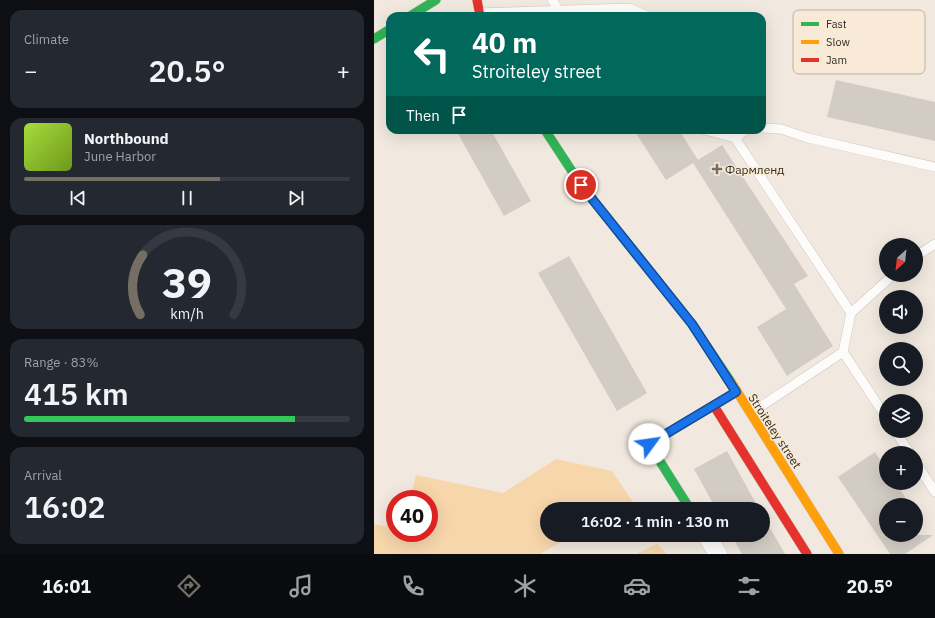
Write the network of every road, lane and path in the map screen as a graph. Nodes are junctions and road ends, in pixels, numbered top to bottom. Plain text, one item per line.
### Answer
1 (436, 0) edge
2 (477, 0) edge
3 (552, 0) edge
4 (558, 10) junction
5 (416, 12) edge
6 (479, 12) edge
7 (518, 12) edge
8 (632, 12) edge
9 (766, 128) edge
10 (548, 134) edge
11 (720, 134) edge
12 (740, 134) edge
13 (735, 138) junction
14 (935, 167) edge
15 (935, 244) edge
16 (923, 252) edge
17 (885, 282) edge
18 (851, 313) junction
19 (843, 352) junction
20 (736, 392) junction
21 (714, 406) junction
22 (879, 406) edge
23 (751, 413) junction
24 (923, 474) edge
25 (935, 492) edge
26 (686, 502) edge
27 (710, 542) edge
28 (718, 554) edge
29 (807, 554) edge
30 (839, 554) edge

1 - 5 street
2 - 6 street
3 - 4 lane
4 - 7 lane
4 - 8 lane
9 - 14 lane
10 - 20 street, Stroiteley street
11 - 13 lane
12 - 13 lane
13 - 18 lane
15 - 16 lane
17 - 18 lane
18 - 19 lane
19 - 22 lane
19 - 23 lane
20 - 21 street
20 - 23 street, Stroiteley street
21 - 26 street
21 - 29 street
23 - 30 street, Stroiteley street
24 - 25 lane
27 - 28 street

